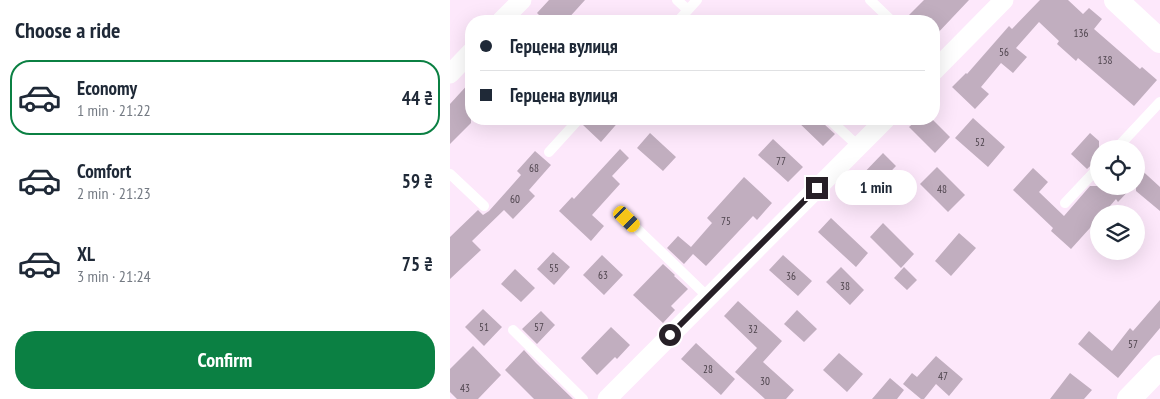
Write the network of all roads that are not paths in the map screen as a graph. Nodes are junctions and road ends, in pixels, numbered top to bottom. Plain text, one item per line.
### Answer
1 (522, 0) edge
2 (677, 0) edge
3 (697, 0) edge
4 (870, 0) edge
5 (1004, 0) edge
6 (1116, 0) edge
7 (688, 10) junction
8 (508, 15) edge
9 (683, 15) edge
10 (886, 15) edge
11 (1160, 40) edge
12 (465, 58) edge
13 (940, 61) edge
14 (450, 74) edge
15 (1160, 102) edge
16 (574, 125) edge
17 (835, 125) edge
18 (880, 125) edge
19 (1124, 140) edge
20 (858, 146) junction
21 (549, 152) dead end
22 (450, 174) edge
23 (1090, 177) edge
24 (1065, 204) dead end
25 (484, 206) dead end
26 (627, 219) dead end
27 (708, 297) junction
28 (512, 330) dead end
29 (1160, 367) edge
30 (583, 399) edge
31 (607, 399) edge
32 (1129, 399) edge

1 - 8 street
2 - 7 lane
3 - 7 lane
4 - 10 lane
5 - 13 street
6 - 11 street
7 - 9 lane
12 - 14 street
15 - 19 lane
16 - 21 lane
17 - 20 lane
18 - 20 street
20 - 27 street
22 - 25 lane
23 - 24 lane
26 - 27 lane
27 - 31 street
28 - 30 lane
29 - 32 street

